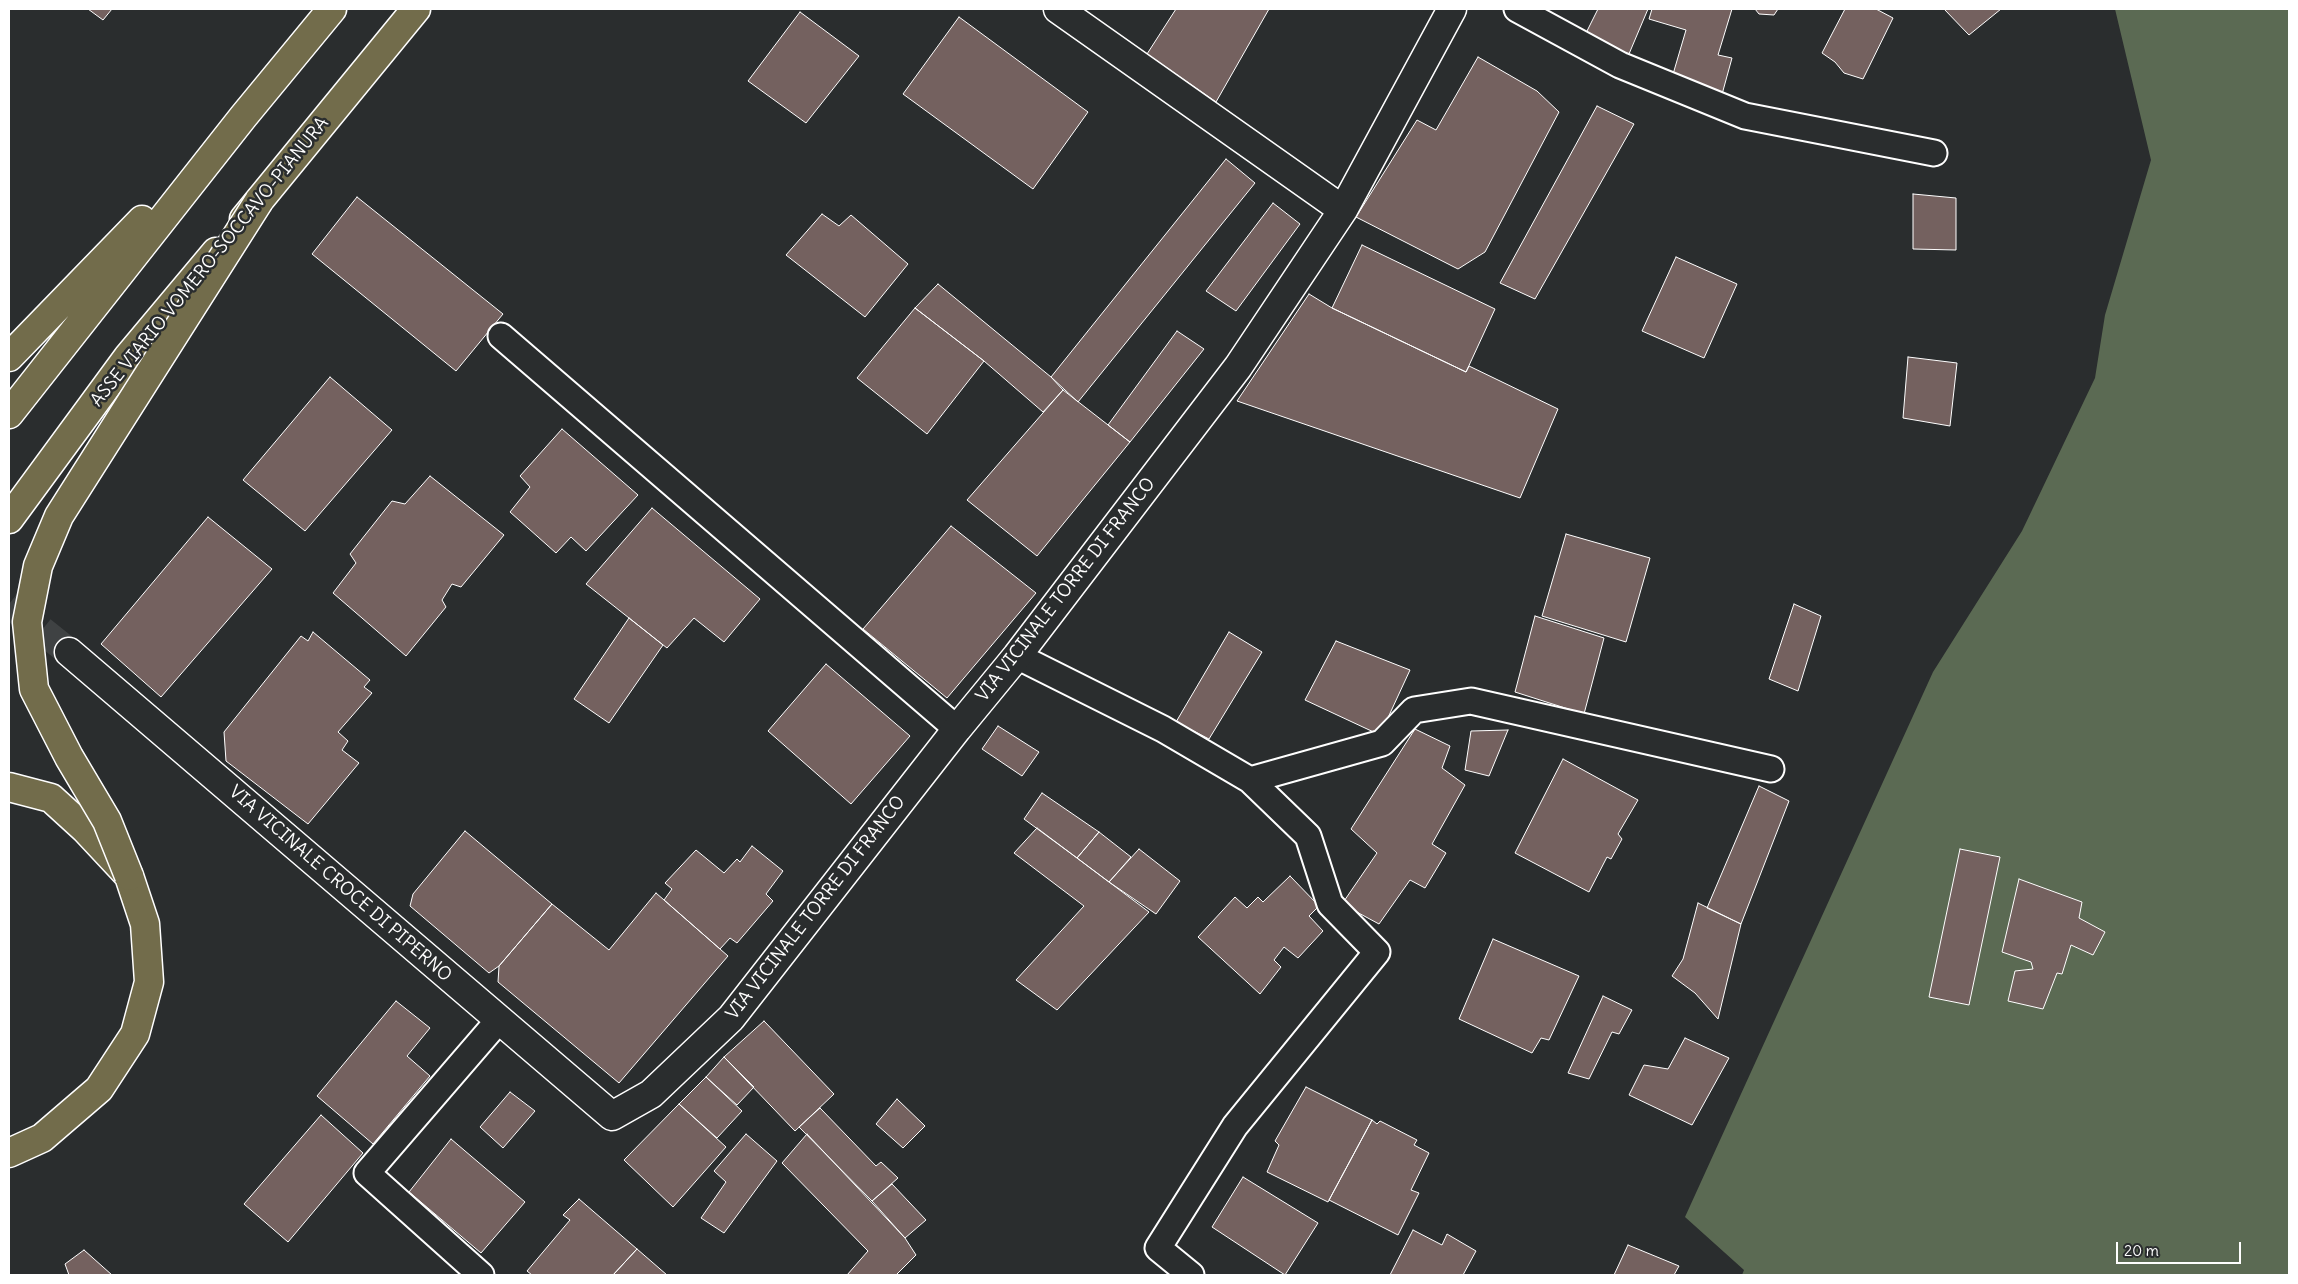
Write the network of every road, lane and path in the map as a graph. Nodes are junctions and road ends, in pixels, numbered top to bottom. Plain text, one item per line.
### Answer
1 (332, 9) edge
2 (416, 9) edge
3 (1058, 9) edge
4 (1452, 9) edge
5 (1517, 9) edge
6 (243, 117) junction
7 (1934, 153) dead end
8 (259, 201) junction
9 (1343, 210) junction
10 (501, 336) dead end
11 (9, 357) edge
12 (9, 414) edge
13 (9, 519) edge
14 (69, 652) tunnel mouth
15 (1017, 656) junction
16 (957, 729) junction
17 (1771, 768) dead end
18 (1250, 780) junction
19 (9, 787) edge
20 (129, 876) junction
21 (499, 1020) junction
22 (612, 1116) joint
23 (9, 1153) edge
24 (481, 1275) edge
25 (1191, 1275) edge

1 - 6 highway
2 - 8 highway, ASSE VIARIO VOMERO-SOCCAVO-PIANURA
3 - 9 street
4 - 9 street, VIA VICINALE TORRE DI FRANCO
5 - 7 lane
6 - 11 highway
6 - 12 highway
8 - 13 highway, ASSE VIARIO VOMERO-SOCCAVO-PIANURA, bridge
8 - 20 highway, bridge
9 - 15 street, VIA VICINALE TORRE DI FRANCO
10 - 16 lane
14 - 21 street, VIA VICINALE CROCE DI PIPERNO
15 - 16 street, VIA VICINALE TORRE DI FRANCO
15 - 18 lane
16 - 22 street, VIA VICINALE TORRE DI FRANCO
17 - 18 lane
18 - 25 lane
19 - 20 highway
20 - 23 highway
21 - 22 street, VIA VICINALE CROCE DI PIPERNO
21 - 24 lane

